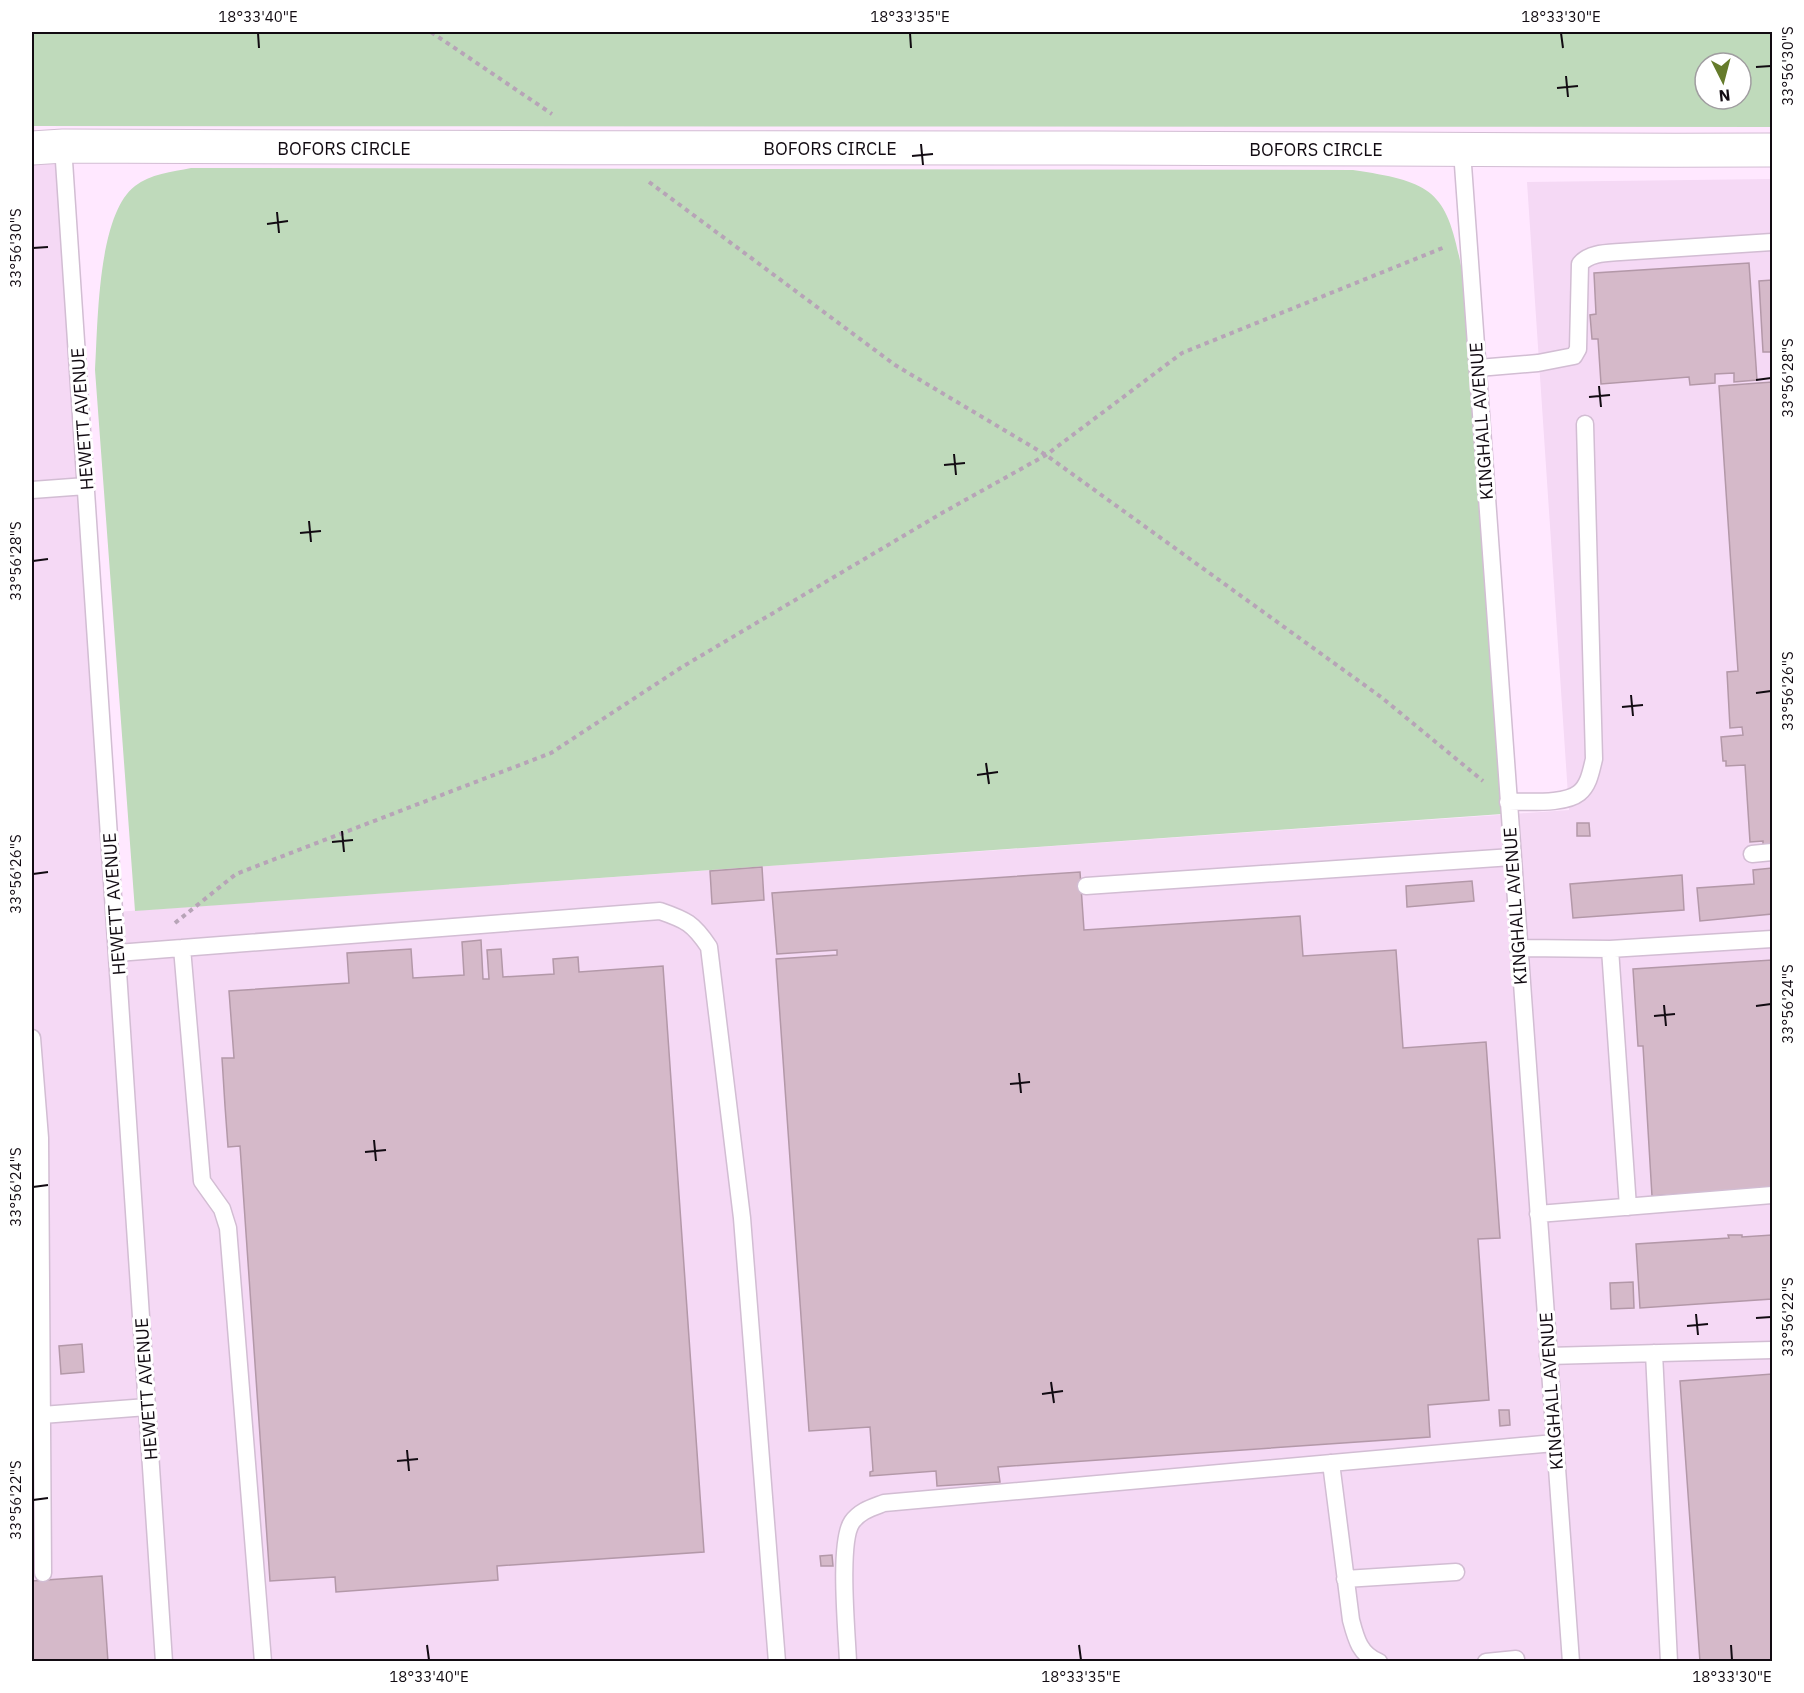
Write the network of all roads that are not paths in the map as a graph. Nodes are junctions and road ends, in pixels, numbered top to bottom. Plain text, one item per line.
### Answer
1 (47, 147) edge
2 (1773, 150) edge
3 (1462, 151) junction
4 (1773, 242) edge
5 (1478, 368) junction
6 (1585, 424) dead end
7 (86, 486) junction
8 (32, 490) edge
9 (1508, 802) junction
10 (1773, 852) edge
11 (1752, 854) dead end
12 (1512, 857) junction
13 (1086, 886) dead end
14 (1773, 939) edge
15 (182, 948) junction
16 (1518, 948) junction
17 (1610, 949) junction
18 (117, 953) junction
19 (32, 1038) edge
20 (1773, 1195) edge
21 (1628, 1207) junction
22 (1538, 1214) junction
23 (1773, 1350) edge
24 (1654, 1353) junction
25 (1548, 1356) junction
26 (147, 1407) junction
27 (42, 1415) junction
28 (1554, 1443) junction
29 (1331, 1463) junction
30 (1456, 1572) dead end
31 (43, 1573) dead end
32 (1345, 1579) junction
33 (1516, 1659) dead end
34 (164, 1662) edge
35 (263, 1662) edge
36 (777, 1662) edge
37 (848, 1662) edge
38 (1379, 1662) edge
39 (1486, 1662) edge
40 (1571, 1662) edge
41 (1669, 1662) edge

1 - 3 street, BOFORS CIRCLE
1 - 7 lane, HEWETT AVENUE
2 - 3 street, BOFORS CIRCLE
3 - 5 lane, KINGHALL AVENUE
4 - 5 lane
5 - 9 lane, KINGHALL AVENUE
6 - 9 lane
7 - 8 lane
7 - 18 lane, HEWETT AVENUE
9 - 12 lane, KINGHALL AVENUE
10 - 11 lane
12 - 13 lane
12 - 16 lane, KINGHALL AVENUE
14 - 17 lane
15 - 18 lane
15 - 35 lane
15 - 36 lane
16 - 17 lane
16 - 22 lane, KINGHALL AVENUE
17 - 21 lane
18 - 26 lane, HEWETT AVENUE
19 - 27 lane
20 - 21 lane
21 - 22 lane
22 - 25 lane, KINGHALL AVENUE
23 - 24 lane
24 - 25 lane
24 - 41 lane
25 - 28 lane, KINGHALL AVENUE
26 - 27 lane
26 - 34 lane, HEWETT AVENUE
27 - 31 lane
28 - 29 lane
28 - 40 lane, KINGHALL AVENUE
29 - 32 lane
29 - 37 lane
30 - 32 lane
32 - 38 lane
33 - 39 lane

